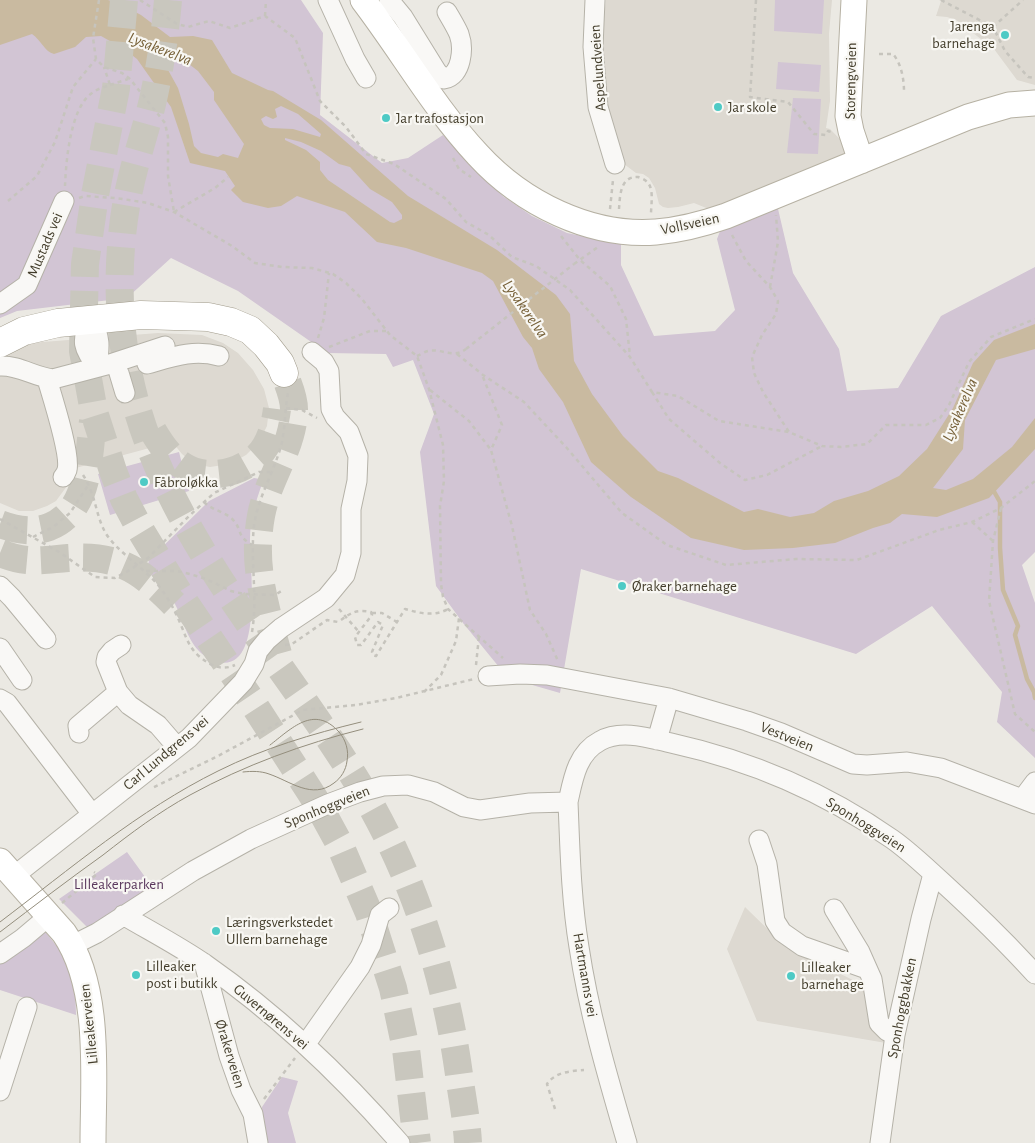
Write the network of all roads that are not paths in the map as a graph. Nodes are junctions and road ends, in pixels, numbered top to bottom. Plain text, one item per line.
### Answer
1 (328, 0) edge
2 (363, 0) edge
3 (389, 0) edge
4 (595, 0) edge
5 (854, 0) edge
6 (447, 12) dead end
7 (410, 47) junction
8 (366, 78) dead end
9 (1035, 103) edge
10 (861, 161) junction
11 (615, 164) road end
12 (64, 201) road end
13 (0, 304) edge
14 (91, 329) junction
15 (165, 346) dead end
16 (1, 350) edge
17 (312, 352) road end
18 (219, 356) dead end
19 (109, 368) junction
20 (277, 377) tunnel mouth
21 (47, 379) junction
22 (125, 393) dead end
23 (63, 477) dead end
24 (0, 586) edge
25 (46, 639) dead end
26 (121, 645) dead end
27 (0, 648) edge
28 (481, 678) road end
29 (22, 680) dead end
30 (118, 692) junction
31 (2, 697) edge
32 (669, 698) junction
33 (79, 733) dead end
34 (657, 740) junction
35 (177, 748) junction
36 (1035, 782) edge
37 (1029, 801) edge
38 (568, 802) junction
39 (92, 814) junction
40 (759, 840) dead end
41 (7, 869) edge
42 (933, 874) junction
43 (389, 908) dead end
44 (834, 910) dead end
45 (53, 911) junction
46 (123, 915) junction
47 (73, 945) junction
48 (0, 954) edge
49 (204, 963) junction
50 (867, 969) junction
51 (1035, 974) edge
52 (27, 1007) dead end
53 (895, 1035) junction
54 (305, 1044) junction
55 (0, 1090) edge
56 (93, 1143) edge
57 (258, 1143) edge
58 (400, 1143) edge
59 (627, 1143) edge
60 (880, 1143) edge

1 - 8 street
2 - 7 main road, Vollsveien
3 - 7 street
4 - 11 street, Aspelundveien
5 - 10 main road, Storengveien
6 - 7 street
7 - 10 main road, Vollsveien
9 - 10 main road, Vollsveien
12 - 13 street, Mustads vei
14 - 16 highway
14 - 19 street
14 - 20 highway
15 - 19 street
16 - 21 street
17 - 35 street, Carl Lundgrens vei
18 - 19 street
19 - 21 street
19 - 22 street
21 - 23 street
24 - 25 street
26 - 30 street
27 - 29 street
28 - 32 street, Vestveien
30 - 33 street
30 - 35 street
31 - 39 street
32 - 34 street
32 - 37 street, Vestveien
34 - 38 street, Sponhoggveien
34 - 42 street, Sponhoggveien
35 - 39 street, Carl Lundgrens vei
36 - 37 street, Vestveien
38 - 46 street, Sponhoggveien
38 - 59 street, Hartmanns vei
39 - 41 street, Carl Lundgrens vei
40 - 50 street
41 - 45 main road, Lilleakerveien
42 - 51 street, Sponhoggveien
42 - 53 street, Sponhoggbakken
43 - 54 street
44 - 50 street
45 - 47 main road, Lilleakerveien
45 - 48 street
46 - 47 street, Sponhoggveien
46 - 49 street, Guvernørens vei
47 - 56 main road, Lilleakerveien
49 - 54 street, Guvernørens vei
49 - 57 street, Ørakerveien
50 - 53 street
52 - 55 street
53 - 60 street, Sponhoggbakken
54 - 58 street, Guvernørens vei

